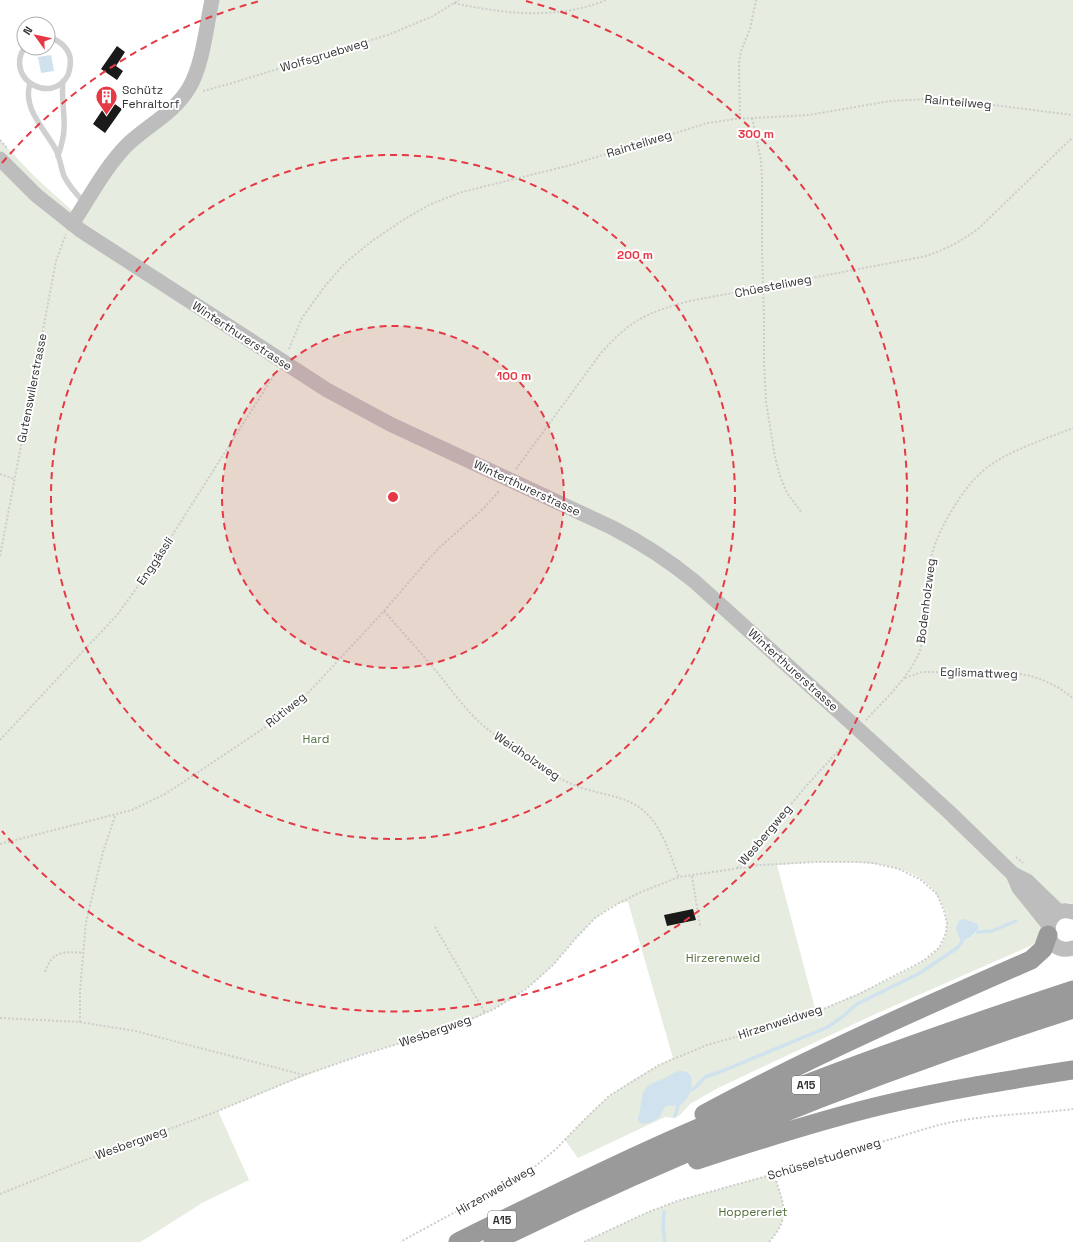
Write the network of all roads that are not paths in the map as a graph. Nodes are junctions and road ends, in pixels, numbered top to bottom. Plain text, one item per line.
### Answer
1 (212, 0) edge
2 (56, 41) edge
3 (21, 56) edge
4 (63, 81) junction
5 (30, 84) junction
6 (4, 154) edge
7 (58, 156) junction
8 (85, 203) junction
9 (72, 224) junction
10 (1013, 874) junction
11 (1066, 912) edge
12 (1048, 930) junction
13 (1073, 948) edge
14 (1073, 990) edge
15 (1073, 1009) edge
16 (1073, 1070) edge
17 (546, 1199) junction
18 (582, 1199) junction
19 (458, 1242) edge
20 (493, 1242) edge

1 - 8 main road
2 - 4 lane
3 - 5 lane
4 - 5 lane
4 - 7 lane
5 - 7 lane
6 - 9 main road, Winterthurerstrasse
7 - 8 lane
8 - 9 main road
9 - 10 main road, Winterthurerstrasse
10 - 11 main road, Winterthurerstrasse
10 - 12 main road, Winterthurerstrasse
11 - 12 main road, Winterthurerstrasse
12 - 13 main road, Winterthurerstrasse
12 - 17 highway
14 - 17 highway, A15
15 - 18 highway, A15
16 - 18 highway
17 - 19 highway, A15
18 - 20 highway, A15

